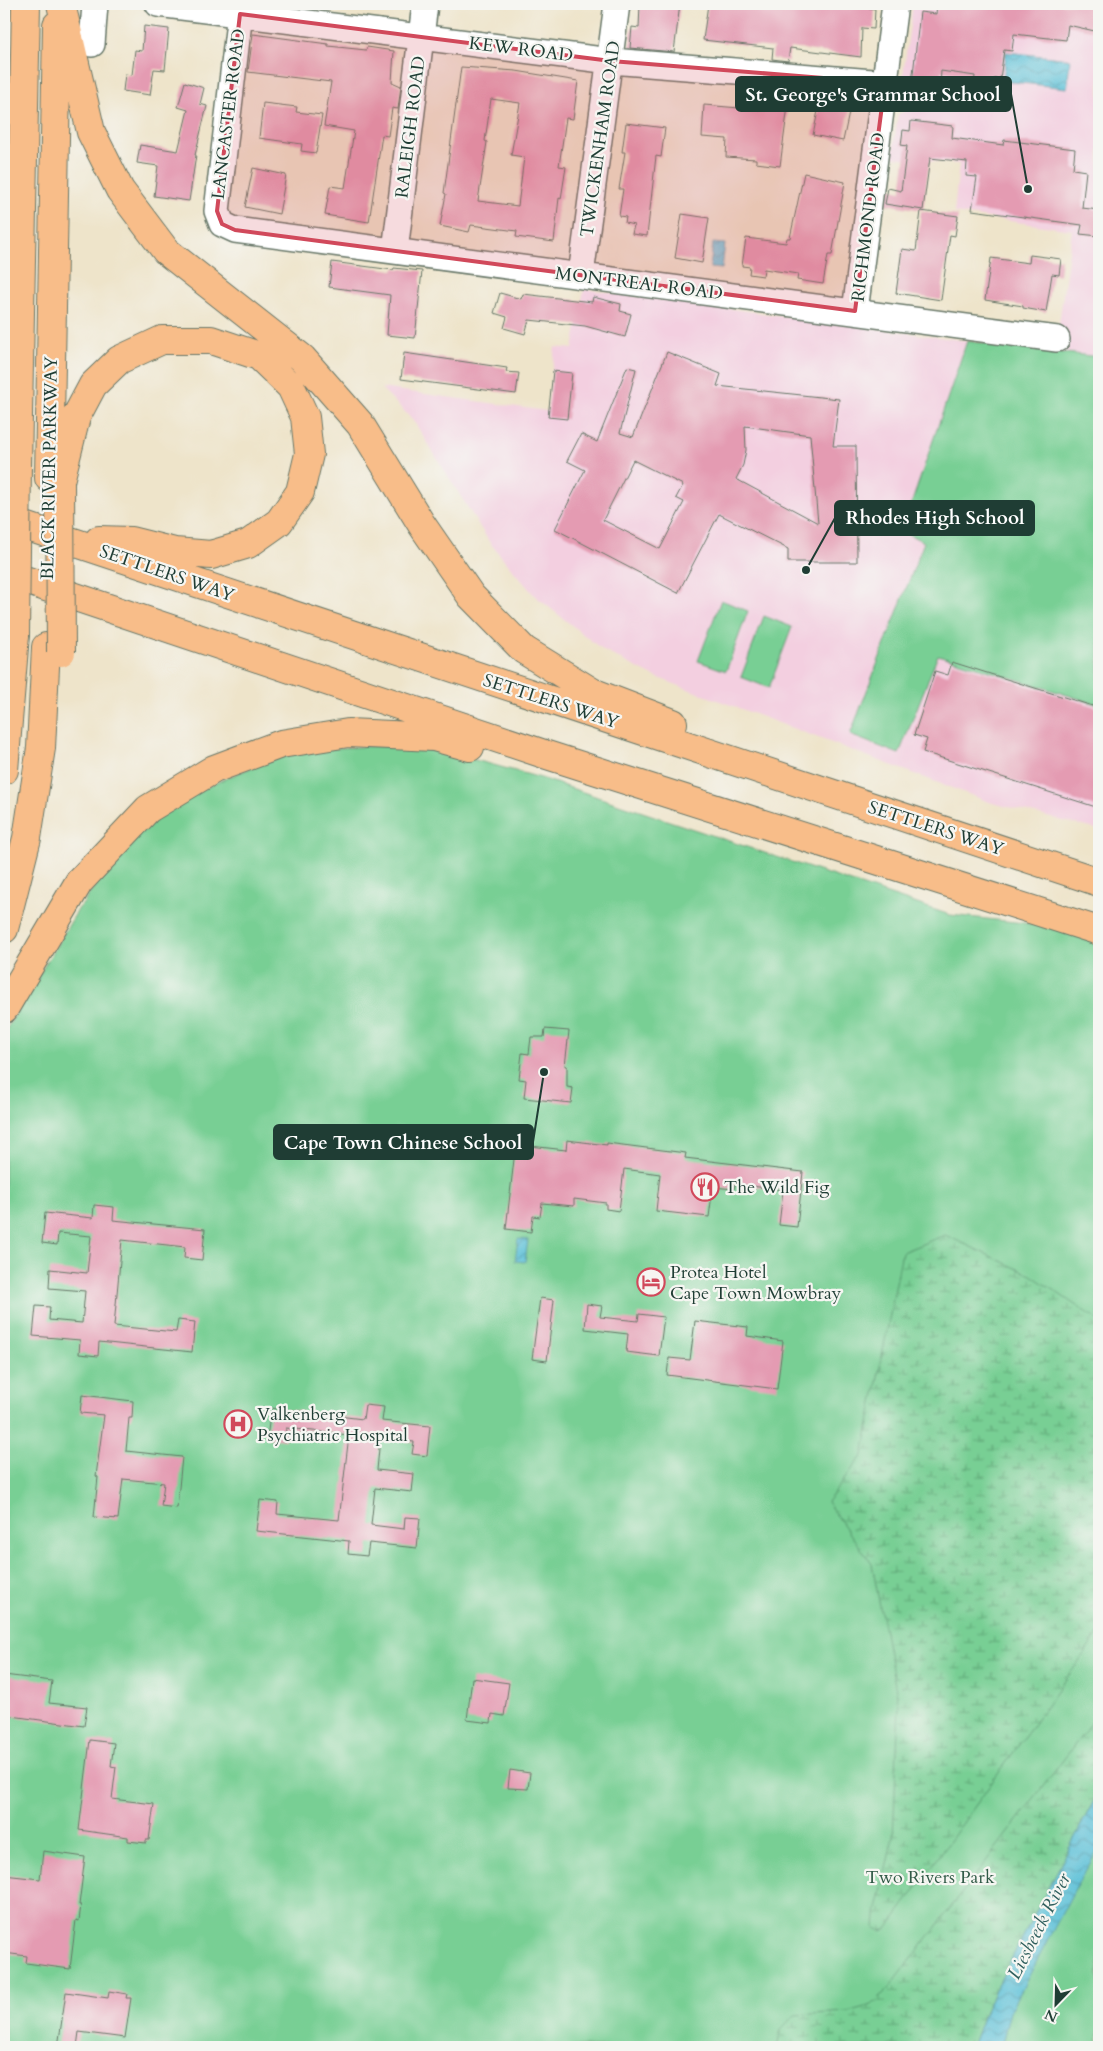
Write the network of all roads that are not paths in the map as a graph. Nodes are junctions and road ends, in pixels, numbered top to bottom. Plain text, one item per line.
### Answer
1 (26, 4) edge
2 (59, 4) edge
3 (95, 4) edge
4 (158, 4) edge
5 (425, 4) edge
6 (617, 4) edge
7 (895, 4) edge
8 (241, 9) edge
9 (421, 37) junction
10 (92, 44) dead end
11 (611, 61) junction
12 (885, 83) junction
13 (222, 224) joint
14 (395, 251) junction
15 (581, 275) junction
16 (855, 311) junction
17 (1057, 339) dead end
18 (54, 480) junction
19 (4, 518) edge
20 (66, 539) junction
21 (4, 574) edge
22 (4, 584) edge
23 (90, 602) junction
24 (13, 667) junction
25 (4, 704) edge
26 (548, 754) junction
27 (4, 770) edge
28 (786, 778) junction
29 (1099, 882) edge
30 (4, 929) edge
31 (1099, 931) edge
32 (4, 1009) edge

1 - 24 highway, BLACK RIVER PARKWAY, bridge
2 - 18 highway, BLACK RIVER PARKWAY
2 - 28 highway
3 - 10 street
4 - 8 street, KEW ROAD
5 - 9 street, RALEIGH ROAD
6 - 11 street, TWICKENHAM ROAD
7 - 12 street, RICHMOND ROAD
8 - 9 street, KEW ROAD
8 - 13 street, LANCASTER ROAD
9 - 11 street, KEW ROAD
9 - 14 street, RALEIGH ROAD
11 - 12 street, KEW ROAD
11 - 15 street, TWICKENHAM ROAD
12 - 16 street, RICHMOND ROAD
13 - 14 street, MONTREAL ROAD
14 - 15 street, MONTREAL ROAD
15 - 16 street, MONTREAL ROAD
16 - 17 street, MONTREAL ROAD
18 - 20 highway
18 - 30 highway, BLACK RIVER PARKWAY
19 - 20 highway, SETTLERS WAY
20 - 28 highway, SETTLERS WAY
21 - 23 highway
22 - 23 highway
23 - 26 highway
24 - 25 highway
24 - 27 highway, BLACK RIVER PARKWAY
26 - 31 highway
26 - 32 highway
28 - 29 highway, SETTLERS WAY

